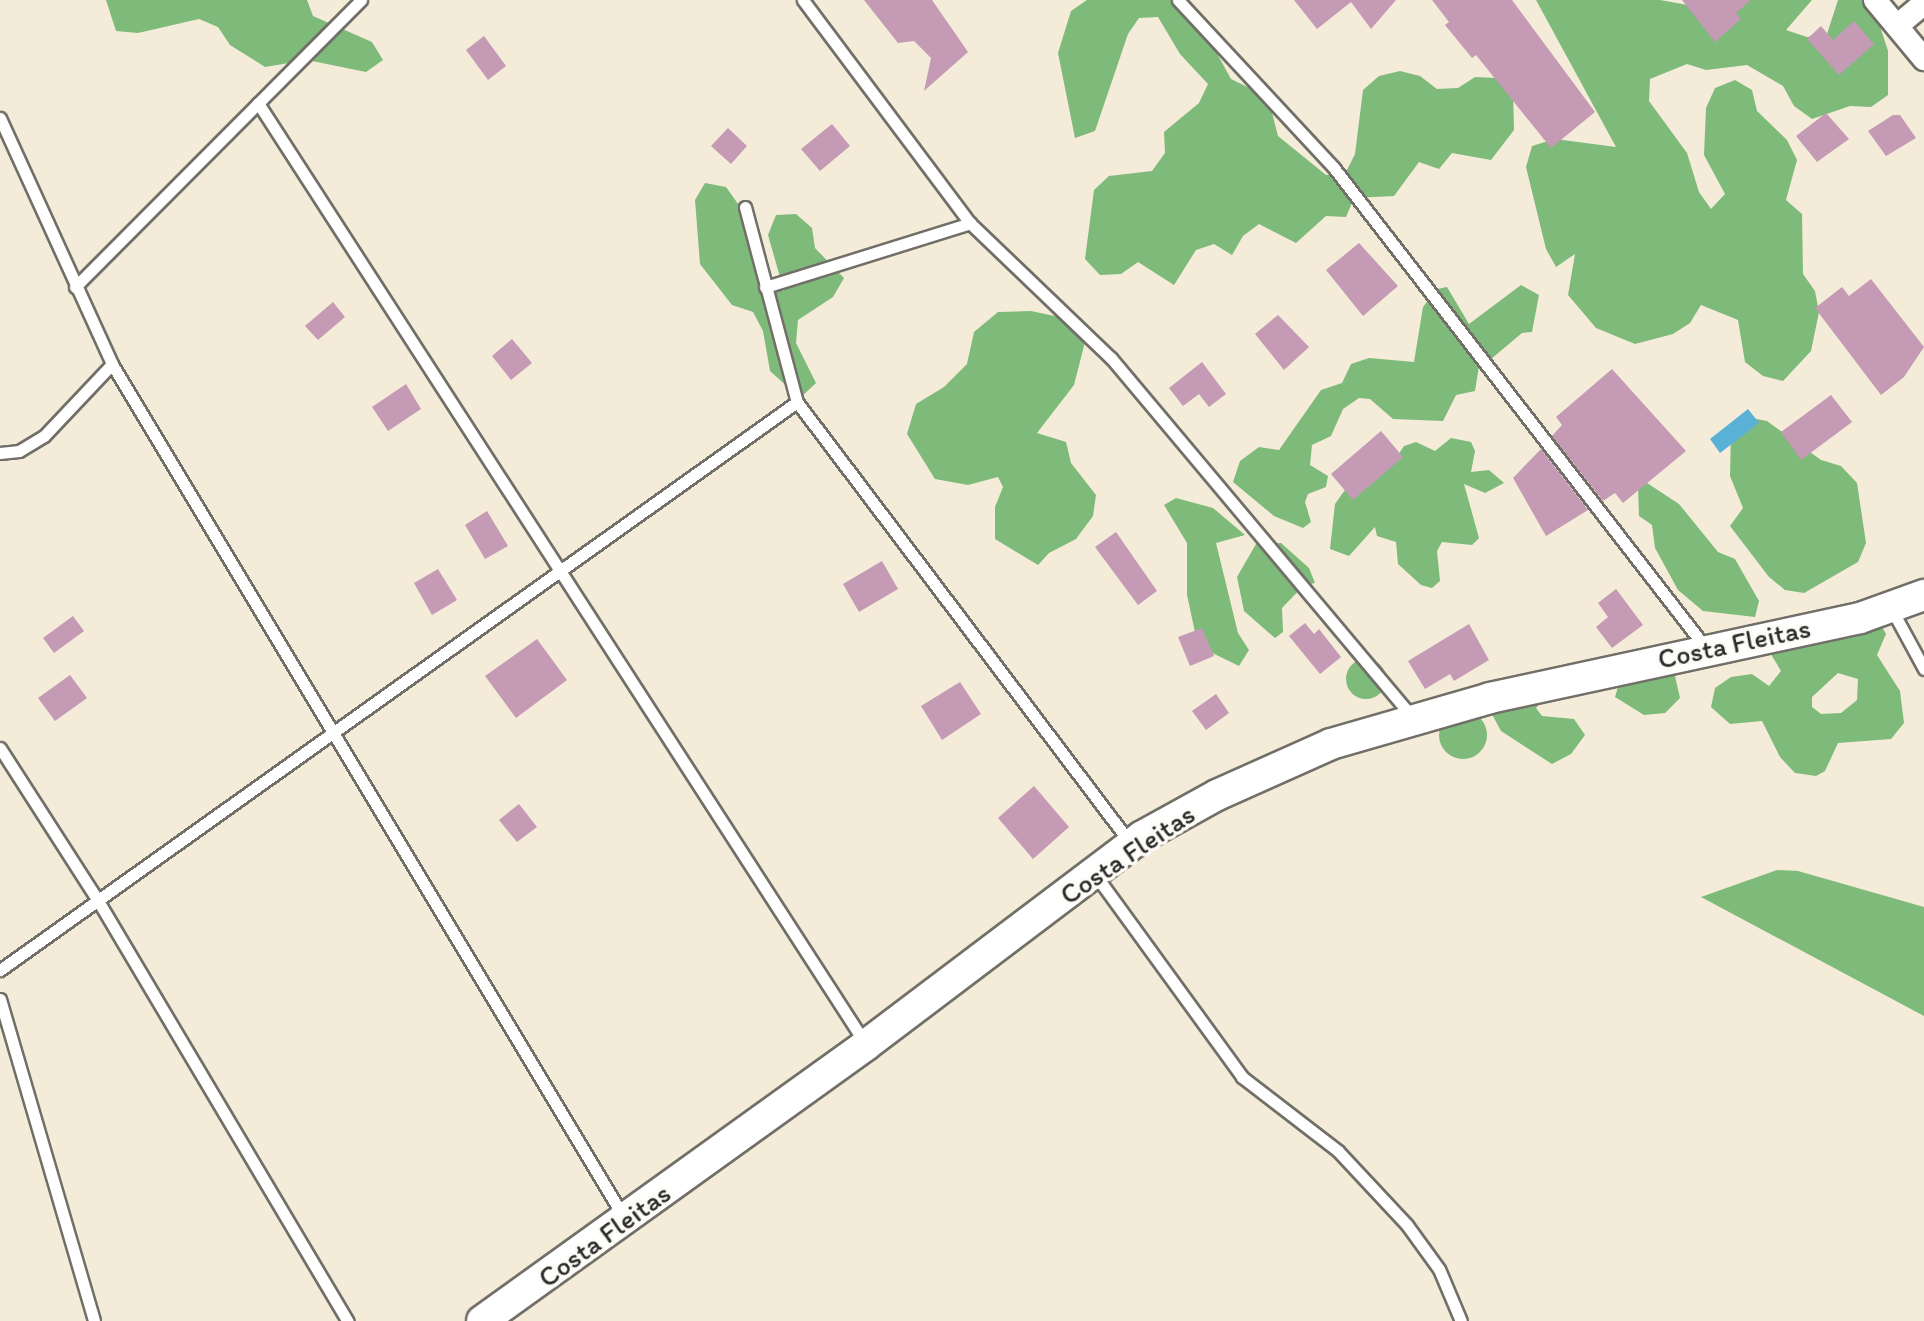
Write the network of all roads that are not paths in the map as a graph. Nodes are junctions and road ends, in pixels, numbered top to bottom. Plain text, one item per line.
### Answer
1 (361, 0) edge
2 (803, 0) edge
3 (1178, 0) edge
4 (1875, 0) edge
5 (1924, 3) edge
6 (1897, 26) junction
7 (1924, 59) edge
8 (258, 103) junction
9 (0, 118) edge
10 (745, 207) dead end
11 (970, 223) junction
12 (75, 287) junction
13 (765, 287) junction
14 (112, 364) junction
15 (797, 402) junction
16 (0, 453) edge
17 (558, 567) junction
18 (1924, 595) edge
19 (1892, 610) junction
20 (1705, 648) junction
21 (1924, 669) edge
22 (1415, 720) junction
23 (329, 733) junction
24 (0, 748) edge
25 (1131, 845) junction
26 (1094, 872) junction
27 (97, 899) junction
28 (0, 970) edge
29 (0, 999) edge
30 (866, 1045) junction
31 (625, 1219) junction
32 (94, 1321) edge
33 (348, 1321) edge
34 (482, 1321) edge
35 (1461, 1321) edge

1 - 8 lane
2 - 11 lane
3 - 20 lane
4 - 6 street
5 - 6 street
6 - 7 street
8 - 12 lane
8 - 17 lane
9 - 12 lane
10 - 13 lane
11 - 13 lane
11 - 22 lane
12 - 14 lane
13 - 15 lane
14 - 16 lane
14 - 23 lane
15 - 17 lane
15 - 25 lane
17 - 23 lane
17 - 30 lane
18 - 19 main road, Costa Fleitas
19 - 20 main road, Costa Fleitas
19 - 21 lane
20 - 22 main road, Costa Fleitas
22 - 25 main road, Costa Fleitas
23 - 27 lane
23 - 31 lane
24 - 27 lane
25 - 26 main road, Costa Fleitas
26 - 30 main road, Costa Fleitas
26 - 35 lane
27 - 28 lane
27 - 33 lane
29 - 32 lane
30 - 31 main road, Costa Fleitas
31 - 34 main road, Costa Fleitas

